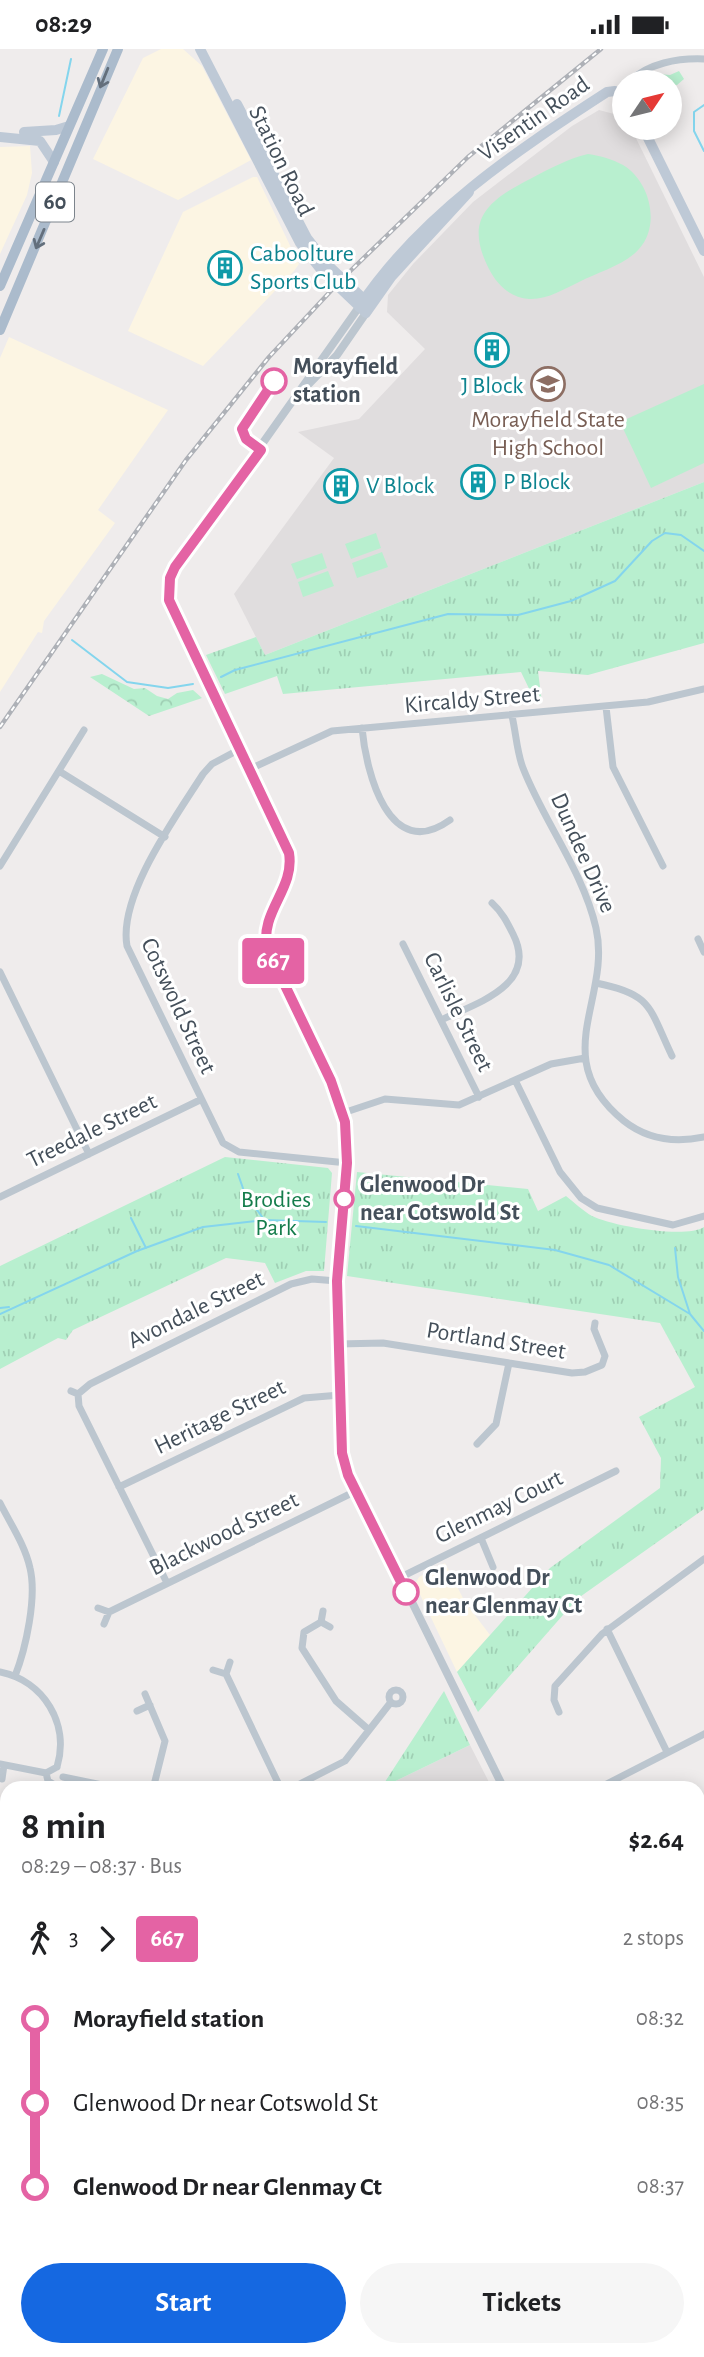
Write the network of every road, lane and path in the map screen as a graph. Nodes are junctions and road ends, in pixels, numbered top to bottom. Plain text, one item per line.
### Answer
1 (103, 49) edge
2 (118, 49) edge
3 (200, 49) edge
4 (205, 49) edge
5 (704, 59) edge
6 (645, 70) edge
7 (612, 92) edge
8 (69, 126) junction
9 (5, 137) edge
10 (649, 140) edge
11 (54, 162) junction
12 (704, 251) edge
13 (0, 286) edge
14 (365, 306) junction
15 (0, 330) edge
16 (704, 689) edge
17 (606, 707) junction
18 (513, 716) junction
19 (362, 728) junction
20 (84, 730) dead end
21 (240, 749) junction
22 (250, 769) junction
23 (59, 771) junction
24 (450, 820) dead end
25 (165, 837) junction
26 (0, 866) edge
27 (663, 866) dead end
28 (492, 903) dead end
29 (698, 939) dead end
30 (403, 944) dead end
31 (704, 952) edge
32 (1, 975) edge
33 (596, 983) junction
34 (441, 1020) junction
35 (672, 1056) dead end
36 (585, 1058) junction
37 (515, 1080) junction
38 (479, 1097) junction
39 (200, 1100) junction
40 (343, 1113) junction
41 (704, 1137) edge
42 (89, 1154) junction
43 (347, 1163) junction
44 (0, 1198) edge
45 (704, 1216) edge
46 (337, 1281) junction
47 (594, 1323) dead end
48 (338, 1344) junction
49 (509, 1363) junction
50 (340, 1395) junction
51 (477, 1444) dead end
52 (616, 1471) dead end
53 (120, 1487) junction
54 (356, 1491) junction
55 (0, 1503) edge
56 (481, 1538) junction
57 (704, 1559) edge
58 (494, 1567) dead end
59 (399, 1578) junction
60 (167, 1583) junction
61 (97, 1608) dead end
62 (323, 1611) dead end
63 (109, 1612) junction
64 (321, 1622) junction
65 (104, 1624) dead end
66 (330, 1627) dead end
67 (607, 1629) junction
68 (230, 1662) dead end
69 (213, 1670) dead end
70 (0, 1672) edge
71 (226, 1674) junction
72 (15, 1676) junction
73 (145, 1694) dead end
74 (391, 1702) dead end
75 (150, 1705) junction
76 (137, 1711) dead end
77 (559, 1711) dead end
78 (369, 1730) junction
79 (704, 1734) edge
80 (667, 1752) junction
81 (2, 1765) edge
82 (57, 1767) junction
83 (46, 1773) junction
84 (63, 1777) junction
85 (2, 1779) edge
86 (49, 1781) edge
87 (59, 1781) edge
88 (83, 1781) edge
89 (155, 1781) edge
90 (277, 1781) edge
91 (306, 1781) edge
92 (500, 1781) edge
93 (611, 1781) edge

1 - 8 main road, 60
2 -> 15 main road, 60
3 - 14 main road, Station Road
4 - 14 main road, Station Road
5 - 6 street, Visentin Road
7 - 14 main road, Visentin Road
8 - 9 main road
8 - 11 main road, 60
9 - 11 main road
10 - 12 main road
11 - 13 main road, 60
14 - 21 street
16 - 17 street, Kircaldy Street
17 - 18 street, Kircaldy Street
17 - 27 street
18 - 19 street, Kircaldy Street
18 - 33 street, Dundee Drive
19 - 22 street, Kircaldy Street
19 - 24 street
20 - 23 street
21 - 22 street
21 - 25 street, Cotswold Street
22 - 40 street
23 - 25 street
23 - 26 street
25 - 39 street, Cotswold Street
28 - 34 street
29 - 31 street
30 - 34 street, Carlisle Street
32 - 42 street
33 - 35 street
33 - 36 street, Dundee Drive
34 - 38 street, Carlisle Street
36 - 37 street
36 - 41 street, Dundee Drive
37 - 38 street
37 - 45 street
38 - 40 street
39 - 42 street, Treedale Street
39 - 43 street, Cotswold Street
40 - 43 street
42 - 44 street, Treedale Street
43 - 46 street
46 - 48 street
46 - 53 street, Avondale Street
47 - 49 street, Portland Street
48 - 49 street, Portland Street
48 - 50 street
49 - 51 street
50 - 53 street, Heritage Street
50 - 54 street
52 - 56 street, Glenmay Court
53 - 60 street, Avondale Street
54 - 59 street
54 - 60 street, Blackwood Street
55 - 72 street
56 - 58 street
56 - 59 street, Glenmay Court
57 - 67 street
59 - 92 street
60 - 63 street, Blackwood Street
61 - 63 street
62 - 64 street
63 - 65 street
64 - 66 street
64 - 78 street
67 - 77 street
67 - 80 street
68 - 71 street
69 - 71 street
70 - 72 street
71 - 90 street
72 - 82 street
73 - 75 street
74 - 78 street
75 - 76 street
75 - 89 street
78 - 91 street
79 - 80 street
80 - 93 street
81 - 83 street
81 - 85 street
82 - 83 street
82 - 84 street
83 - 86 street
84 - 87 street
84 - 88 street

